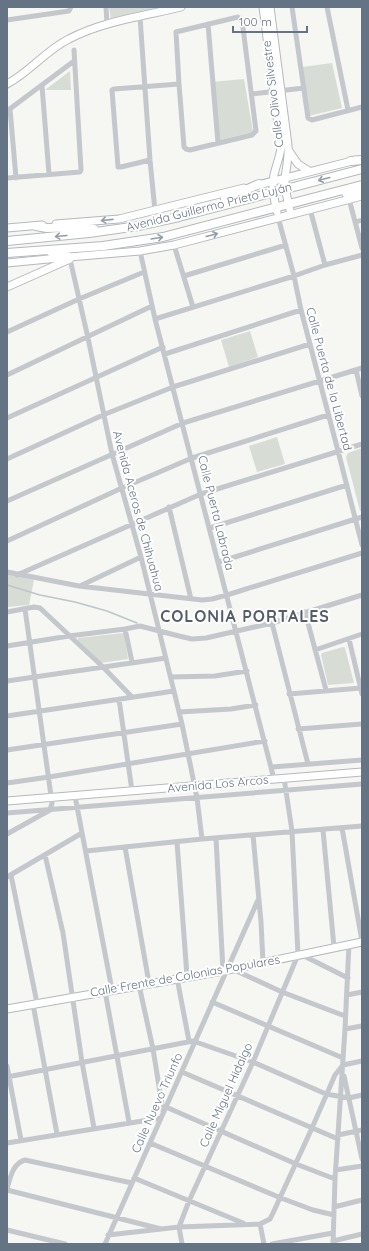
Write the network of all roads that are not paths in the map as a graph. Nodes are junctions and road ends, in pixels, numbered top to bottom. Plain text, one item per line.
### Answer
1 (71, 7) edge
2 (106, 7) edge
3 (181, 7) edge
4 (263, 7) edge
5 (270, 7) edge
6 (292, 7) edge
7 (327, 7) edge
8 (140, 17) junction
9 (7, 20) edge
10 (107, 24) junction
11 (208, 24) junction
12 (74, 50) dead end
13 (74, 61) junction
14 (7, 84) edge
15 (179, 84) junction
16 (42, 86) junction
17 (144, 86) junction
18 (304, 88) junction
19 (281, 91) junction
20 (273, 92) junction
21 (252, 94) junction
22 (362, 106) edge
23 (9, 110) edge
24 (348, 110) junction
25 (218, 143) junction
26 (289, 150) junction
27 (362, 159) edge
28 (150, 160) junction
29 (351, 161) joint
30 (362, 169) edge
31 (309, 171) junction
32 (49, 174) junction
33 (286, 177) junction
34 (7, 178) edge
35 (16, 178) junction
36 (273, 180) junction
37 (259, 184) junction
38 (362, 185) edge
39 (285, 189) junction
40 (362, 191) edge
41 (273, 192) junction
42 (334, 193) junction
43 (362, 196) edge
44 (349, 200) junction
45 (288, 204) junction
46 (276, 208) junction
47 (310, 209) junction
48 (155, 211) junction
49 (291, 214) junction
50 (179, 217) junction
51 (278, 217) junction
52 (362, 220) edge
53 (356, 222) junction
54 (36, 226) junction
55 (7, 228) edge
56 (107, 230) junction
57 (7, 241) edge
58 (174, 245) junction
59 (286, 245) junction
60 (362, 248) edge
61 (140, 251) junction
62 (28, 252) junction
63 (7, 253) edge
64 (362, 255) edge
65 (69, 258) junction
66 (7, 263) edge
67 (325, 265) junction
68 (144, 272) junction
69 (184, 276) junction
70 (294, 276) junction
71 (7, 287) edge
72 (79, 299) junction
73 (152, 306) junction
74 (193, 307) junction
75 (301, 310) junction
76 (155, 319) junction
77 (7, 332) edge
78 (88, 338) junction
79 (310, 344) junction
80 (162, 347) junction
81 (165, 354) junction
82 (362, 368) edge
83 (356, 370) junction
84 (7, 375) edge
85 (96, 377) junction
86 (320, 381) junction
87 (173, 387) junction
88 (362, 396) edge
89 (103, 415) junction
90 (328, 415) junction
91 (7, 418) edge
92 (183, 423) junction
93 (362, 444) edge
94 (338, 451) junction
95 (112, 454) junction
96 (192, 458) junction
97 (7, 459) edge
98 (346, 485) junction
99 (122, 488) junction
100 (201, 494) junction
101 (8, 499) edge
102 (169, 507) junction
103 (362, 517) edge
104 (356, 519) junction
105 (131, 524) junction
106 (210, 528) junction
107 (7, 541) edge
108 (362, 545) edge
109 (362, 553) edge
110 (141, 557) junction
111 (219, 562) junction
112 (7, 572) edge
113 (17, 575) junction
114 (79, 586) junction
115 (150, 594) junction
116 (362, 595) edge
117 (227, 596) junction
118 (191, 599) junction
119 (25, 609) junction
120 (7, 612) edge
121 (305, 612) junction
122 (272, 623) junction
123 (125, 629) junction
124 (159, 631) junction
125 (237, 632) junction
126 (362, 634) edge
127 (69, 636) junction
128 (349, 639) junction
129 (30, 643) junction
130 (7, 646) edge
131 (315, 650) junction
132 (166, 658) junction
133 (132, 662) junction
134 (102, 666) junction
135 (247, 671) junction
136 (35, 677) junction
137 (171, 677) junction
138 (7, 681) edge
139 (360, 688) junction
140 (326, 690) junction
141 (174, 691) junction
142 (289, 694) junction
143 (362, 694) edge
144 (132, 697) junction
145 (118, 699) junction
146 (256, 705) junction
147 (39, 711) junction
148 (180, 712) junction
149 (7, 716) edge
150 (182, 724) junction
151 (362, 724) edge
152 (298, 729) junction
153 (123, 732) junction
154 (266, 741) junction
155 (44, 744) junction
156 (7, 750) edge
157 (188, 754) junction
158 (362, 760) edge
159 (127, 764) junction
160 (308, 764) junction
161 (272, 767) junction
162 (362, 772) edge
163 (49, 777) junction
164 (284, 778) junction
165 (274, 779) junction
166 (7, 783) edge
167 (362, 784) edge
168 (194, 786) junction
169 (132, 791) junction
170 (286, 791) junction
171 (74, 796) junction
172 (52, 797) junction
173 (196, 798) junction
174 (7, 801) edge
175 (77, 808) junction
176 (50, 810) junction
177 (7, 813) edge
178 (362, 826) edge
179 (342, 828) junction
180 (323, 830) junction
181 (292, 831) junction
182 (82, 833) junction
183 (7, 834) edge
184 (253, 835) junction
185 (202, 838) junction
186 (216, 838) junction
187 (177, 842) junction
188 (125, 847) junction
189 (86, 850) junction
190 (45, 855) junction
191 (9, 876) edge
192 (258, 900) junction
193 (362, 941) edge
194 (349, 944) junction
195 (334, 947) junction
196 (299, 954) junction
197 (263, 962) junction
198 (227, 970) junction
199 (186, 976) junction
200 (177, 978) junction
201 (348, 978) junction
202 (149, 983) junction
203 (139, 985) junction
204 (109, 990) junction
205 (282, 992) junction
206 (362, 992) edge
207 (347, 995) junction
208 (72, 997) junction
209 (212, 1002) junction
210 (35, 1004) junction
211 (7, 1009) edge
212 (345, 1016) junction
213 (268, 1026) junction
214 (362, 1026) edge
215 (345, 1029) junction
216 (189, 1041) junction
217 (195, 1041) junction
218 (153, 1049) junction
219 (117, 1056) junction
220 (343, 1058) junction
221 (362, 1061) edge
222 (82, 1062) junction
223 (252, 1062) junction
224 (7, 1066) edge
225 (343, 1068) junction
226 (45, 1070) junction
227 (182, 1072) junction
228 (8, 1077) edge
229 (326, 1094) junction
230 (362, 1095) edge
231 (237, 1096) junction
232 (341, 1097) junction
233 (349, 1098) junction
234 (166, 1107) junction
235 (164, 1112) junction
236 (161, 1118) junction
237 (129, 1122) junction
238 (94, 1128) junction
239 (312, 1128) junction
240 (359, 1130) edge
241 (221, 1131) junction
242 (57, 1134) junction
243 (338, 1137) junction
244 (21, 1140) junction
245 (7, 1143) edge
246 (150, 1143) junction
247 (362, 1159) edge
248 (296, 1164) junction
249 (204, 1166) junction
250 (362, 1166) edge
251 (336, 1170) junction
252 (335, 1179) junction
253 (133, 1180) junction
254 (7, 1190) edge
255 (281, 1198) junction
256 (362, 1200) edge
257 (189, 1201) junction
258 (334, 1207) junction
259 (334, 1215) junction
260 (117, 1218) junction
261 (246, 1224) junction
262 (260, 1224) junction
263 (179, 1227) junction
264 (161, 1229) junction
265 (7, 1230) edge
266 (333, 1233) junction
267 (362, 1234) edge
268 (108, 1235) junction
269 (333, 1242) edge
270 (65, 1244) edge
271 (105, 1244) edge
272 (182, 1244) edge
273 (264, 1244) edge
274 (272, 1244) edge

1 - 9 street
2 - 10 street
3 - 8 street
4 - 20 street, Calle Olivo Silvestre
5 - 19 street, Calle Olivo Silvestre
6 - 18 street
7 - 24 street
8 - 10 street
8 - 17 street
10 - 14 street
11 - 15 street
11 - 21 street
11 - 25 street
12 - 13 street
13 - 16 street
13 - 32 street
15 - 17 street
15 - 25 street
16 - 23 street
16 - 32 street
17 - 28 street
17 - 28 street
18 - 19 street
18 - 24 street
19 - 20 street
19 - 26 street, Calle Olivo Silvestre
20 - 21 street
20 - 36 street, Calle Olivo Silvestre
21 - 25 street
22 - 24 street
23 - 35 street
26 - 31 street
26 - 33 street, Calle Olivo Silvestre
27 - 29 main road
28 - 48 street
29 - 31 street, Avenida Guillermo Prieto Luján
30 -> 39 main road, Avenida Guillermo Prieto Luján
31 - 33 street, Avenida Guillermo Prieto Luján
32 - 35 street
33 - 36 street, Avenida Guillermo Prieto Luján
33 - 39 street, Calle Olivo Silvestre
34 - 35 street
36 - 37 street, Avenida Guillermo Prieto Luján
36 - 41 street, Calle Olivo Silvestre
37 - 48 street, Avenida Guillermo Prieto Luján
37 - 50 main road
38 - 42 main road, Avenida Guillermo Prieto Luján
39 - 41 main road, Avenida Guillermo Prieto Luján
39 - 45 street, Calle Olivo Silvestre
40 - 42 main road
41 - 46 street, Calle Olivo Silvestre
41 - 50 main road, Avenida Guillermo Prieto Luján
42 - 45 main road, Avenida Guillermo Prieto Luján
43 - 44 street, Avenida Guillermo Prieto Luján
44 - 47 street, Avenida Guillermo Prieto Luján
44 - 53 street
45 - 46 main road, Avenida Guillermo Prieto Luján
45 - 49 street, Calle Olivo Silvestre
46 - 51 street, Calle Olivo Silvestre
62 -> 46 main road, Avenida Guillermo Prieto Luján
47 - 49 street, Avenida Guillermo Prieto Luján
47 - 67 street
48 -> 54 street, Avenida Guillermo Prieto Luján
49 - 51 street, Avenida Guillermo Prieto Luján
50 - 56 main road, Avenida Guillermo Prieto Luján
58 -> 51 street, Avenida Guillermo Prieto Luján
51 - 59 street, Calle Puerta de la Libertad
52 - 53 street
53 - 60 street
54 - 55 street, Avenida Guillermo Prieto Luján
54 - 56 main road
56 -> 57 main road, Avenida Guillermo Prieto Luján
58 - 61 street, Avenida Guillermo Prieto Luján
58 - 69 street
59 - 69 street
59 - 70 street, Calle Puerta de la Libertad
61 - 65 street, Avenida Guillermo Prieto Luján
61 - 68 street, Calle Puerta Labrada
62 - 63 main road, Avenida Guillermo Prieto Luján
62 - 65 main road
64 - 67 street
65 - 66 street, Avenida Guillermo Prieto Luján
65 - 71 street
65 - 72 street, Avenida Aceros de Chihuahua
67 - 70 street
68 - 72 street
68 - 73 street, Calle Puerta Labrada
69 - 74 street
70 - 74 street
70 - 75 street, Calle Puerta de la Libertad
72 - 77 street
72 - 78 street, Avenida Aceros de Chihuahua
73 - 76 street, Calle Puerta Labrada
73 - 78 street
74 - 76 street
75 - 79 street, Calle Puerta de la Libertad
75 - 81 street
76 - 80 street, Calle Puerta Labrada
78 - 84 street
78 - 85 street, Avenida Aceros de Chihuahua
79 - 86 street, Calle Puerta de la Libertad
79 - 87 street
80 - 81 street, Calle Puerta Labrada
80 - 85 street
81 - 87 street, Calle Puerta Labrada
82 - 83 street
83 - 86 street
83 - 88 street
85 - 89 street, Avenida Aceros de Chihuahua
85 - 91 street
86 - 90 street, Calle Puerta de la Libertad
86 - 92 street
87 - 89 street
87 - 92 street, Calle Puerta Labrada
89 - 95 street, Avenida Aceros de Chihuahua
89 - 97 street
90 - 94 street, Calle Puerta de la Libertad
90 - 96 street
92 - 95 street
92 - 96 street, Calle Puerta Labrada
93 - 94 street
94 - 98 street, Calle Puerta de la Libertad
94 - 100 street
95 - 99 street, Avenida Aceros de Chihuahua
95 - 101 street
96 - 99 street
96 - 100 street, Calle Puerta Labrada
98 - 104 street, Calle Puerta de la Libertad
98 - 106 street
99 - 105 street, Avenida Aceros de Chihuahua
99 - 107 street
100 - 102 street
100 - 106 street, Calle Puerta Labrada
102 - 105 street
102 - 118 street
103 - 104 street
104 - 108 street, Calle Puerta de la Libertad
104 - 111 street
105 - 110 street, Avenida Aceros de Chihuahua
105 - 113 street
106 - 111 street, Calle Puerta Labrada
109 - 117 street
110 - 114 street
110 - 115 street, Avenida Aceros de Chihuahua
111 - 117 street, Calle Puerta Labrada
112 - 113 street
113 - 114 street
114 - 115 street
115 - 118 street
115 - 124 street, Avenida Aceros de Chihuahua
116 - 121 street
117 - 118 street
117 - 125 street, Calle Puerta Labrada
119 - 120 street
119 - 127 street
119 - 129 street
121 - 122 street
121 - 131 street
122 - 125 street
122 - 142 street
123 - 124 street
123 - 127 street
123 - 133 street
124 - 125 street
124 - 132 street, Avenida Aceros de Chihuahua
125 - 135 street, Calle Puerta Labrada
126 - 128 street
127 - 129 street
127 - 134 street
128 - 131 street
128 - 139 street
129 - 130 street
129 - 136 street
131 - 140 street
132 - 133 street
132 - 137 street, Avenida Aceros de Chihuahua
133 - 134 street
134 - 136 street
134 - 144 street
135 - 137 street
135 - 146 street, Calle Puerta Labrada
136 - 138 street
136 - 147 street
137 - 141 street, Avenida Aceros de Chihuahua
139 - 140 street
139 - 143 street
140 - 142 street
141 - 144 street
141 - 148 street, Avenida Aceros de Chihuahua
142 - 152 street
144 - 145 street
145 - 147 street
145 - 153 street
146 - 148 street
146 - 154 street, Calle Puerta Labrada
147 - 149 street
147 - 155 street
148 - 150 street, Avenida Aceros de Chihuahua
150 - 153 street
150 - 157 street, Avenida Aceros de Chihuahua
151 - 152 street
152 - 160 street
153 - 155 street
153 - 159 street
154 - 157 street
154 - 161 street, Calle Puerta Labrada
155 - 156 street
155 - 163 street
157 - 159 street
157 - 168 street, Avenida Aceros de Chihuahua
158 - 160 street, Avenida Los Arcos
159 - 163 street
159 - 169 street
160 - 161 street, Avenida Los Arcos
161 - 165 street, Calle Puerta Labrada
162 - 164 street, Avenida Los Arcos
163 - 166 street
163 - 172 street
164 - 165 street, Avenida Los Arcos
164 - 170 street
165 - 168 street, Avenida Los Arcos
167 - 170 street
168 - 169 street, Avenida Los Arcos
168 - 173 street, Avenida Aceros de Chihuahua
169 - 171 street, Avenida Los Arcos
170 - 173 street
170 - 181 street
171 - 172 street, Avenida Los Arcos
171 - 175 street
172 - 174 street, Avenida Los Arcos
172 - 176 street
173 - 175 street
173 - 185 street, Avenida Aceros de Chihuahua
175 - 176 street
175 - 182 street
176 - 177 street
176 - 183 street
178 - 179 street
179 - 180 street
179 - 193 street
180 - 181 street
180 - 195 street
181 - 184 street
181 - 196 street
182 - 189 street
182 - 190 street
184 - 186 street
184 - 192 street
185 - 186 street
185 - 187 street
186 - 198 street
187 - 188 street
187 - 199 street
188 - 189 street
188 - 202 street
189 - 204 street
190 - 191 street
190 - 208 street
191 - 210 street
192 - 197 street
192 - 198 street, Calle Nuevo Triunfo
193 - 194 street, Calle Frente de Colonias Populares
194 - 195 street, Calle Frente de Colonias Populares
194 - 201 street
195 - 196 street, Calle Frente de Colonias Populares
196 - 197 street, Calle Frente de Colonias Populares
196 - 201 street
196 - 205 street, Calle Miguel Hidalgo
197 - 198 street, Calle Frente de Colonias Populares
198 - 199 street, Calle Frente de Colonias Populares
198 - 205 street
198 - 209 street, Calle Nuevo Triunfo
199 - 200 street, Calle Frente de Colonias Populares
200 - 202 street, Calle Frente de Colonias Populares
200 - 216 street
201 - 207 street
202 - 203 street, Calle Frente de Colonias Populares
203 - 204 street, Calle Frente de Colonias Populares
203 - 218 street
204 - 208 street, Calle Frente de Colonias Populares
204 - 219 street
205 - 212 street
205 - 213 street, Calle Miguel Hidalgo
206 - 207 street
207 - 212 street
208 - 210 street, Calle Frente de Colonias Populares
208 - 222 street
209 - 213 street
209 - 217 street, Calle Nuevo Triunfo
210 - 211 street, Calle Frente de Colonias Populares
210 - 226 street
212 - 215 street
213 - 220 street
213 - 223 street, Calle Miguel Hidalgo
214 - 215 street
215 - 220 street
216 - 217 street
216 - 218 street
217 - 223 street
217 - 227 street, Calle Nuevo Triunfo
218 - 219 street
218 - 235 street
219 - 222 street
219 - 237 street
220 - 225 street
221 - 225 street
222 - 226 street
222 - 238 street
223 - 229 street
223 - 231 street, Calle Miguel Hidalgo
224 - 228 street
225 - 229 street
225 - 232 street
225 - 233 street
226 - 228 street
226 - 242 street
227 - 231 street
227 - 234 street, Calle Nuevo Triunfo
228 - 244 street
229 - 232 street
229 - 239 street
230 - 233 street
231 - 239 street
231 - 241 street, Calle Miguel Hidalgo
232 - 233 street
232 - 243 street
233 - 240 street
234 - 235 street, Calle Nuevo Triunfo
234 - 241 street
235 - 236 street, Calle Nuevo Triunfo
236 - 237 street
236 - 246 street, Calle Nuevo Triunfo
237 - 238 street
238 - 242 street
239 - 243 street
239 - 248 street
240 - 243 street
240 - 247 street
241 - 248 street
241 - 249 street, Calle Miguel Hidalgo
242 - 244 street
243 - 251 street
244 - 245 street
246 - 249 street
246 - 253 street, Calle Nuevo Triunfo
248 - 252 street
248 - 255 street
249 - 255 street
249 - 257 street, Calle Miguel Hidalgo
250 - 251 street
251 - 252 street
252 - 258 street
253 - 254 street
253 - 257 street
253 - 260 street, Calle Nuevo Triunfo
254 - 260 street
255 - 259 street
255 - 262 street
256 - 258 street
257 - 261 street
257 - 263 street, Calle Miguel Hidalgo
258 - 259 street
259 - 266 street
260 - 264 street
260 - 268 street, Calle Nuevo Triunfo
261 - 262 street
261 - 263 street
262 - 273 street
263 - 264 street
263 - 272 street
264 - 268 street
265 - 270 street
266 - 269 street
266 - 274 street
267 - 269 street
268 - 271 street, Calle Nuevo Triunfo

